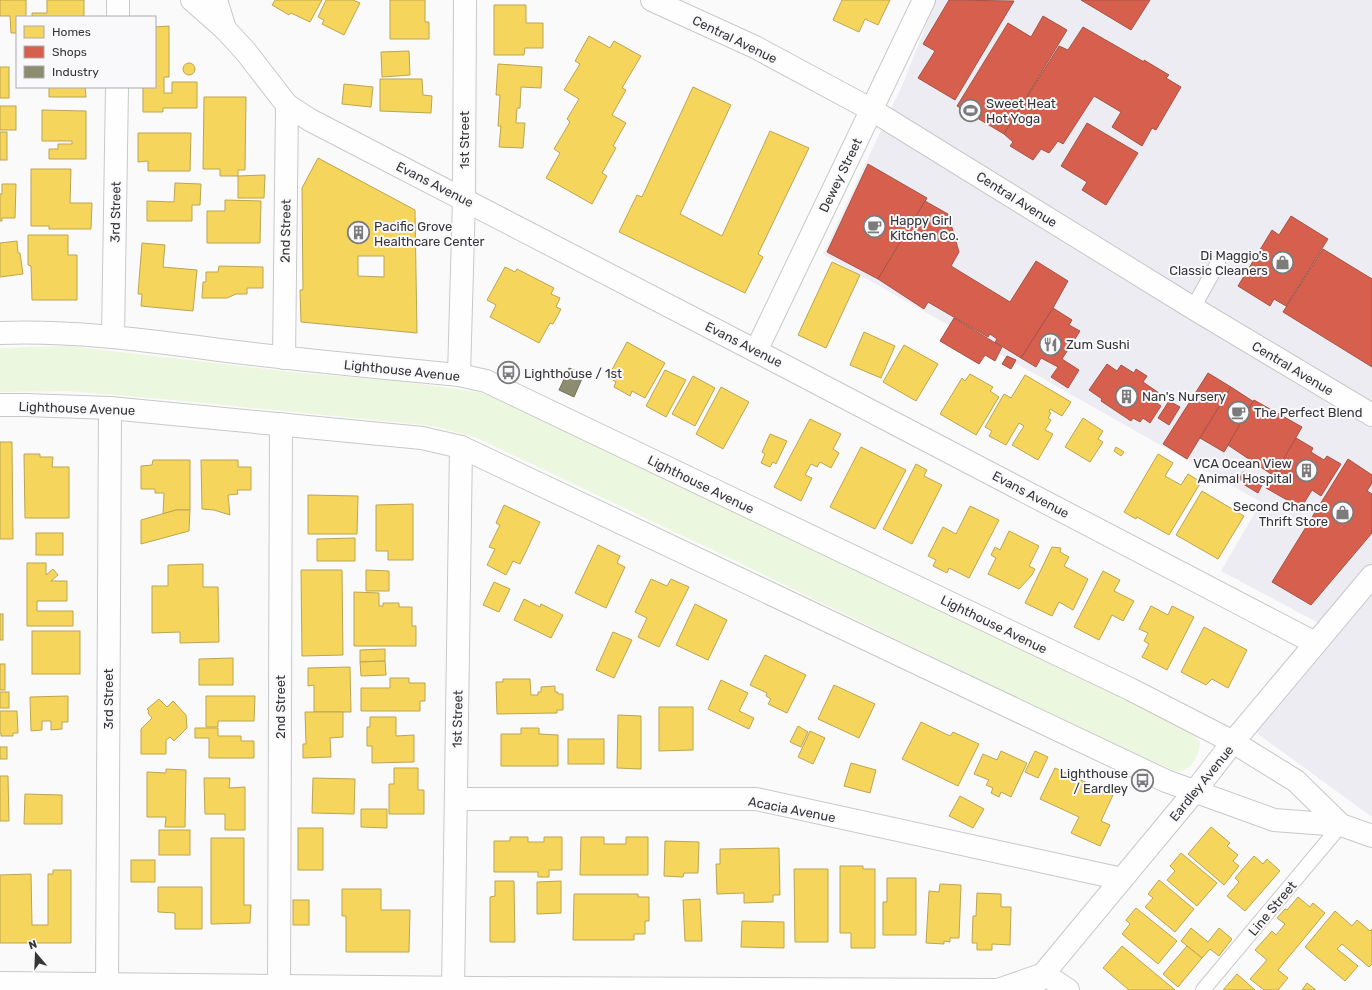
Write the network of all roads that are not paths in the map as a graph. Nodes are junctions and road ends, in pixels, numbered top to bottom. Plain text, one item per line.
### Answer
1 (118, 0) edge
2 (192, 0) edge
3 (216, 0) edge
4 (465, 0) edge
5 (652, 0) edge
6 (924, 0) edge
7 (118, 16) edge
8 (225, 29) junction
9 (117, 88) edge
10 (287, 105) junction
11 (872, 110) junction
12 (464, 199) junction
13 (1218, 263) dead end
14 (1192, 308) junction
15 (0, 333) edge
16 (113, 337) junction
17 (756, 350) junction
18 (284, 358) junction
19 (459, 375) junction
20 (0, 405) edge
21 (110, 408) junction
22 (1372, 415) edge
23 (281, 424) junction
24 (461, 447) junction
25 (1372, 576) edge
26 (1315, 643) junction
27 (1233, 742) junction
28 (1194, 791) junction
29 (456, 799) junction
30 (1341, 825) junction
31 (1372, 836) edge
32 (1122, 879) junction
33 (1037, 982) edge
34 (0, 984) edge
35 (107, 987) edge
36 (279, 988) edge
37 (453, 989) edge
38 (994, 990) edge
39 (998, 990) edge
40 (1068, 990) edge
41 (1203, 990) edge

1 - 7 street
2 - 8 street
3 - 8 street, Evans Avenue
4 - 12 street, 1st Street
5 - 11 street, Central Avenue
6 - 11 street, Dewey Street
8 - 10 street, Evans Avenue
9 - 16 street, 3rd Street
10 - 12 street, Evans Avenue
10 - 18 street, 2nd Street
11 - 14 street, Central Avenue
11 - 17 street, Dewey Street
12 - 17 street, Evans Avenue
12 - 19 street, 1st Street
13 - 14 lane
14 - 22 street, Central Avenue
15 - 16 street, Lighthouse Avenue
16 - 18 street, Lighthouse Avenue
17 - 26 street, Evans Avenue
18 - 19 street, Lighthouse Avenue
19 - 27 street, Lighthouse Avenue
20 - 21 street, Lighthouse Avenue
21 - 23 street, Lighthouse Avenue
21 - 35 street, 3rd Street
23 - 24 street, Lighthouse Avenue
23 - 36 street, 2nd Street
24 - 28 street, Lighthouse Avenue
24 - 29 street, 1st Street
25 - 26 street, Eardley Avenue
26 - 27 street, Eardley Avenue
27 - 28 street, Eardley Avenue
27 - 30 street, Lighthouse Avenue
28 - 30 street, Lighthouse Avenue
28 - 32 street, Eardley Avenue
29 - 32 street, Acacia Avenue
29 - 37 street, 1st Street
30 - 31 street, Lighthouse Avenue
30 - 41 lane, Line Street
32 - 33 street, Eardley Avenue
33 - 39 street
33 - 40 street
34 - 35 street
35 - 36 street
36 - 37 street
37 - 38 street

